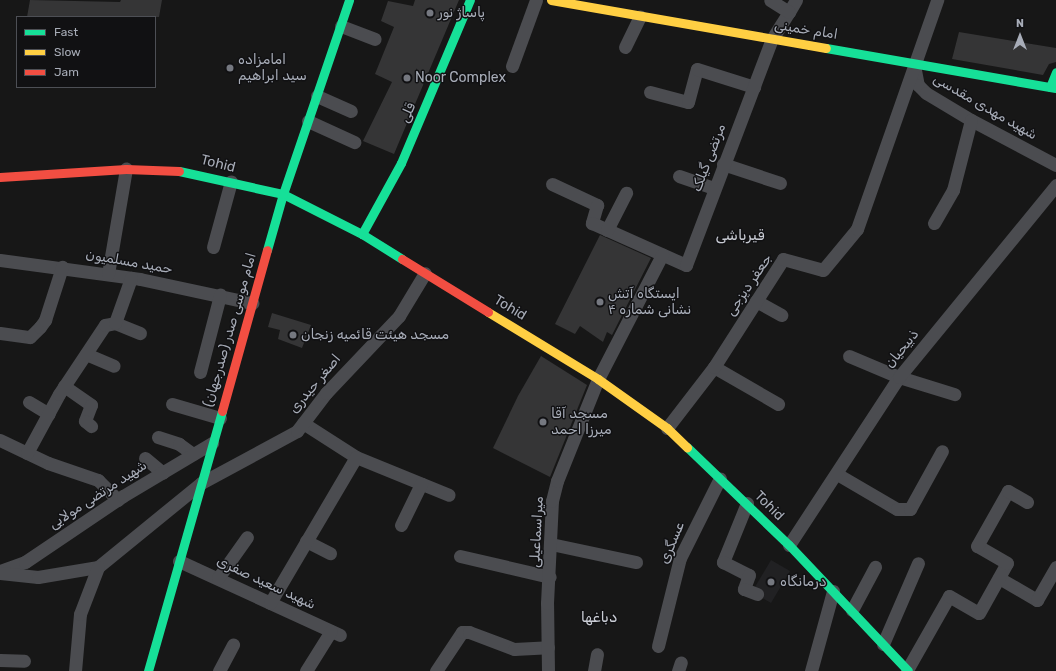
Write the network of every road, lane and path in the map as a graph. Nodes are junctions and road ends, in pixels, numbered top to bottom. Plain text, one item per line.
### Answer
1 (349, 0) edge
2 (470, 0) edge
3 (536, 0) edge
4 (551, 0) edge
5 (770, 0) edge
6 (796, 0) edge
7 (937, 0) edge
8 (789, 12) junction
9 (640, 16) junction
10 (341, 26) junction
11 (375, 39) dead end
12 (772, 39) junction
13 (625, 47) dead end
14 (914, 63) junction
15 (512, 66) dead end
16 (1056, 72) edge
17 (754, 87) junction
18 (1053, 88) edge
19 (650, 92) dead end
20 (317, 96) junction
21 (351, 111) dead end
22 (971, 120) junction
23 (308, 121) junction
24 (354, 142) dead end
25 (723, 164) junction
26 (1056, 165) edge
27 (126, 169) junction
28 (679, 176) dead end
29 (0, 177) edge
30 (231, 181) junction
31 (780, 183) dead end
32 (552, 184) dead end
33 (1056, 185) edge
34 (714, 188) junction
35 (626, 193) dead end
36 (283, 194) junction
37 (934, 223) dead end
38 (607, 230) junction
39 (362, 234) junction
40 (213, 247) dead end
41 (662, 255) junction
42 (0, 260) edge
43 (62, 267) junction
44 (425, 273) junction
45 (108, 274) junction
46 (131, 278) junction
47 (220, 295) junction
48 (756, 301) junction
49 (252, 303) junction
50 (781, 315) dead end
51 (115, 323) junction
52 (0, 333) edge
53 (140, 333) dead end
54 (86, 354) junction
55 (849, 356) dead end
56 (114, 366) dead end
57 (714, 367) junction
58 (200, 372) dead end
59 (899, 377) junction
60 (598, 379) junction
61 (64, 386) junction
62 (954, 394) dead end
63 (28, 402) dead end
64 (172, 404) dead end
65 (778, 404) dead end
66 (49, 414) junction
67 (220, 418) junction
68 (303, 423) junction
69 (91, 426) dead end
70 (667, 428) junction
71 (158, 437) dead end
72 (0, 440) edge
73 (212, 443) junction
74 (942, 451) dead end
75 (27, 453) junction
76 (193, 454) junction
77 (356, 457) junction
78 (145, 458) dead end
79 (163, 472) junction
80 (837, 474) junction
81 (720, 478) junction
82 (201, 483) junction
83 (421, 484) junction
84 (449, 495) dead end
85 (118, 500) junction
86 (1026, 502) dead end
87 (747, 504) junction
88 (401, 525) dead end
89 (247, 537) dead end
90 (306, 541) junction
91 (551, 544) junction
92 (789, 545) junction
93 (330, 553) dead end
94 (460, 556) dead end
95 (179, 561) junction
96 (636, 562) dead end
97 (918, 563) dead end
98 (98, 567) junction
99 (875, 567) dead end
100 (1056, 567) edge
101 (0, 572) edge
102 (550, 577) junction
103 (218, 578) junction
104 (999, 578) junction
105 (833, 592) junction
106 (757, 594) dead end
107 (270, 603) junction
108 (852, 610) junction
109 (883, 644) junction
110 (233, 645) dead end
111 (658, 646) dead end
112 (548, 647) junction
113 (597, 654) dead end
114 (0, 660) edge
115 (24, 661) dead end
116 (310, 670) edge
117 (75, 671) edge
118 (148, 671) edge
119 (219, 671) edge
120 (436, 671) edge
121 (548, 671) edge
122 (594, 671) edge
123 (810, 671) edge
124 (907, 671) edge

1 - 10 main road, (صدرجهان) امام موسی صدر
2 - 39 main road, قلی
3 - 15 street
4 - 9 main road, امام خمینی
5 - 8 street
6 - 8 street, مرتضی گیلک
7 - 14 street
8 - 12 street, مرتضی گیلک
9 - 12 main road, امام خمینی
9 - 13 street
10 - 11 street
10 - 20 main road, (صدرجهان) امام موسی صدر
12 - 14 main road, امام خمینی
12 - 17 street, مرتضی گیلک
14 - 18 main road, امام خمینی
14 - 22 street, شهید مهدی مقدسی
14 - 48 street, جعفر دیزجی
16 - 18 main road
17 - 19 street
17 - 25 street, مرتضی گیلک
20 - 21 street
20 - 23 main road, (صدرجهان) امام موسی صدر
22 - 26 street, شهید مهدی مقدسی
22 - 37 street
23 - 24 street
23 - 36 main road, (صدرجهان) امام موسی صدر
25 - 31 street
25 - 34 street, مرتضی گیلک
27 - 29 main road, Tohid
27 - 30 main road, Tohid
27 - 45 street
28 - 34 street
30 - 36 main road, Tohid
30 - 40 street
32 - 38 street
33 - 59 street, ذبیحیان
34 - 41 street, مرتضی گیلک
35 - 38 street
36 - 39 main road, Tohid
36 - 49 main road, (صدرجهان) امام موسی صدر
38 - 41 street
39 - 44 main road, Tohid
41 - 60 street, میراسماعیلی
42 - 43 street, حمید مسلمیون
43 - 45 street, حمید مسلمیون
43 - 52 street
44 - 60 main road, Tohid
44 - 68 street, اصغر حیدری
45 - 46 street, حمید مسلمیون
46 - 47 street, حمید مسلمیون
46 - 51 street
47 - 49 street, حمید مسلمیون
47 - 58 street
48 - 50 street
48 - 57 street, جعفر دیزجی
49 - 67 main road, (صدرجهان) امام موسی صدر
51 - 53 street
51 - 54 street
54 - 56 street
54 - 61 street
55 - 59 street
57 - 65 street
57 - 70 street, جعفر دیزجی
59 - 62 street
59 - 80 street, ذبیحیان
60 - 70 main road, Tohid
60 - 91 street, میراسماعیلی
61 - 66 street
61 - 69 street
63 - 66 street
64 - 67 street
66 - 75 street
67 - 73 main road, (صدرجهان) امام موسی صدر
68 - 77 street
68 - 82 street, اصغر حیدری
70 - 81 main road, Tohid
71 - 76 street
72 - 75 street
73 - 76 street, شهید مرتضی مولایی
73 - 82 main road, (صدرجهان) امام موسی صدر
74 - 80 street
75 - 85 street
76 - 79 street, شهید مرتضی مولایی
77 - 83 street
77 - 90 street
78 - 79 street
79 - 85 street, شهید مرتضی مولایی
80 - 92 street, ذبیحیان
81 - 87 main road, Tohid
81 - 111 street, عسگری
82 - 95 main road, (صدرجهان) امام موسی صدر
82 - 98 street, اصغر حیدری
83 - 84 street
83 - 88 street
85 - 101 street, شهید مرتضی مولایی
86 - 104 street
87 - 92 main road, Tohid
87 - 106 street
89 - 103 street
90 - 93 street
90 - 107 street
91 - 96 street
91 - 102 street, میراسماعیلی
92 - 105 main road, Tohid
94 - 102 street
95 - 103 street, شهید سعید صفری
95 - 118 main road, (صدرجهان) امام موسی صدر
97 - 109 street
98 - 101 street
98 - 117 street
99 - 108 street
100 - 104 street
102 - 112 street, میراسماعیلی
103 - 107 street, شهید سعید صفری
104 - 124 street
105 - 108 main road, Tohid
105 - 123 street
107 - 116 street, شهید سعید صفری
108 - 109 main road, Tohid
109 - 124 main road, Tohid
110 - 119 street
112 - 120 street
112 - 121 street, میراسماعیلی
113 - 122 street
114 - 115 street

